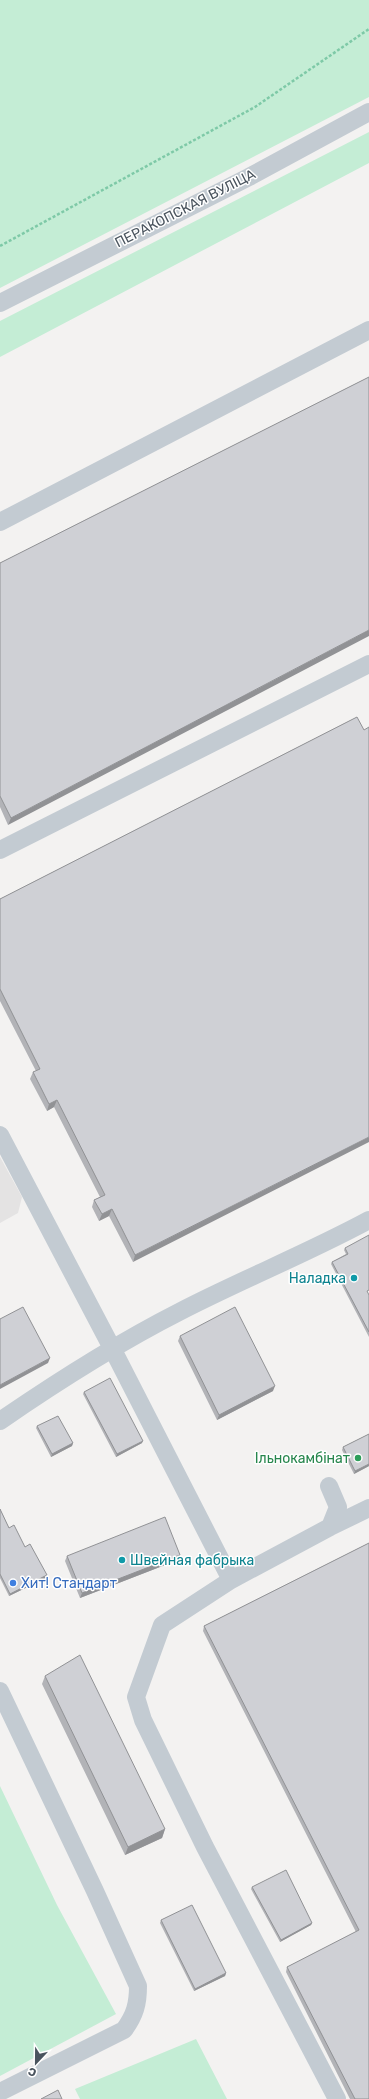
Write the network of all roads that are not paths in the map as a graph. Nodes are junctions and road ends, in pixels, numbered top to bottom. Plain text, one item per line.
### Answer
1 (369, 112) edge
2 (0, 303) edge
3 (369, 330) edge
4 (0, 522) edge
5 (369, 664) edge
6 (0, 850) edge
7 (0, 1135) edge
8 (369, 1220) edge
9 (113, 1350) junction
10 (0, 1420) edge
11 (329, 1486) dead end
12 (369, 1508) edge
13 (330, 1528) junction
14 (231, 1580) junction
15 (4, 1698) edge
16 (0, 2092) edge
17 (337, 2099) edge

1 - 2 street, ПЕРАКОПСКАЯ ВУЛІЦА
3 - 4 street
5 - 6 street
7 - 9 street
8 - 9 street
9 - 10 street
9 - 14 street
11 - 13 street
12 - 13 street
13 - 14 street
14 - 17 street
15 - 16 street

